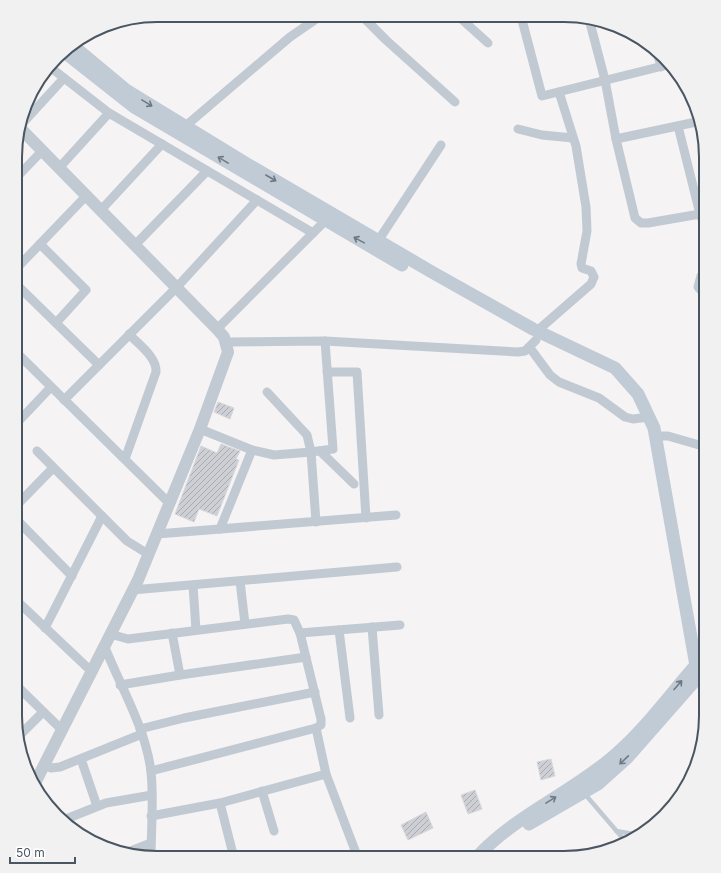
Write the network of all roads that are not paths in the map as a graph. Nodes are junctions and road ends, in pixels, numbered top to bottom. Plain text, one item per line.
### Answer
1 (313, 22) edge
2 (368, 22) edge
3 (465, 22) edge
4 (523, 22) edge
5 (591, 25) edge
6 (488, 43) dead end
7 (77, 49) edge
8 (69, 55) edge
9 (663, 66) edge
10 (54, 70) edge
11 (64, 78) junction
12 (605, 80) junction
13 (559, 92) junction
14 (454, 102) dead end
15 (109, 113) junction
16 (29, 116) edge
17 (694, 122) edge
18 (678, 126) junction
19 (518, 129) dead end
20 (182, 130) junction
21 (25, 133) edge
22 (573, 138) junction
23 (616, 139) junction
24 (162, 144) junction
25 (441, 145) dead end
26 (42, 151) junction
27 (59, 168) junction
28 (207, 171) junction
29 (22, 172) edge
30 (86, 196) junction
31 (257, 200) junction
32 (101, 210) junction
33 (699, 210) edge
34 (699, 214) edge
35 (325, 221) junction
36 (313, 233) junction
37 (378, 241) junction
38 (40, 244) junction
39 (135, 245) junction
40 (22, 263) edge
41 (176, 287) junction
42 (22, 290) edge
43 (56, 323) junction
44 (217, 328) junction
45 (129, 334) junction
46 (534, 340) junction
47 (226, 342) junction
48 (325, 342) junction
49 (22, 358) edge
50 (98, 365) junction
51 (327, 372) junction
52 (51, 387) junction
53 (267, 392) dead end
54 (64, 400) junction
55 (22, 418) edge
56 (649, 418) junction
57 (200, 429) junction
58 (655, 436) junction
59 (699, 445) edge
60 (252, 450) junction
61 (37, 451) dead end
62 (315, 451) junction
63 (125, 459) junction
64 (53, 468) junction
65 (354, 484) dead end
66 (22, 501) edge
67 (170, 503) junction
68 (396, 515) dead end
69 (102, 516) junction
70 (366, 518) junction
71 (316, 522) junction
72 (22, 525) edge
73 (220, 529) junction
74 (157, 534) junction
75 (148, 554) junction
76 (397, 567) dead end
77 (72, 576) junction
78 (240, 581) junction
79 (193, 585) junction
80 (132, 590) junction
81 (22, 606) edge
82 (245, 624) junction
83 (400, 625) dead end
84 (372, 627) junction
85 (45, 628) junction
86 (196, 630) junction
87 (340, 630) junction
88 (172, 633) junction
89 (300, 633) junction
90 (110, 634) junction
91 (104, 645) junction
92 (306, 657) junction
93 (699, 665) edge
94 (699, 671) edge
95 (699, 671) edge
96 (91, 672) junction
97 (180, 675) junction
98 (120, 685) junction
99 (22, 691) edge
100 (315, 692) junction
101 (44, 712) junction
102 (379, 714) dead end
103 (350, 718) dead end
104 (316, 728) junction
105 (61, 729) junction
106 (23, 732) edge
107 (141, 732) junction
108 (81, 759) junction
109 (44, 764) junction
110 (151, 771) junction
111 (326, 774) junction
112 (37, 778) edge
113 (262, 791) junction
114 (584, 793) junction
115 (152, 794) junction
116 (220, 803) junction
117 (97, 806) junction
118 (151, 816) junction
119 (69, 818) edge
120 (274, 831) dead end
121 (616, 831) junction
122 (630, 833) edge
123 (622, 837) edge
124 (151, 843) junction
125 (136, 849) edge
126 (151, 851) edge
127 (232, 851) edge
128 (355, 851) edge
129 (483, 851) edge
130 (495, 851) edge

1 - 20 street
2 - 14 street
3 - 6 street
4 - 13 street
5 - 12 street
7 -> 20 main road
8 - 20 main road
9 - 12 street
10 - 11 street
11 - 15 street
11 - 16 street
12 - 13 street
12 - 23 street
13 - 22 street
15 - 24 street
15 - 27 street
17 - 18 street
18 - 23 street
18 - 33 street
19 - 22 street
35 -> 20 main road
20 -> 37 main road
21 - 26 street
22 - 46 street
23 - 34 street
24 - 28 street
24 - 32 street
25 - 37 street
26 - 27 street
26 - 29 street
27 - 30 street
28 - 31 street
28 - 39 street
30 - 32 street
30 - 38 street
31 - 36 street
31 - 41 street
32 - 39 street
35 - 36 street
46 -> 35 main road
36 - 44 street
37 - 46 main road
38 - 40 street
38 - 43 street
39 - 41 street
41 - 44 street
41 - 45 street
42 - 43 street
43 - 50 street
44 - 47 street
45 - 50 street
45 - 63 street
46 - 48 street
46 - 56 main road
46 - 56 street
47 - 48 street
47 - 57 street
48 - 51 street
49 - 52 street
50 - 54 street
51 - 62 street
51 - 70 street
52 - 54 street
52 - 55 street
53 - 62 street
54 - 63 street
56 - 58 main road
57 - 60 street
57 - 67 street
58 - 59 street
58 - 93 main road
60 - 62 street
60 - 73 street
61 - 64 street
62 - 65 street
62 - 71 street
63 - 67 street
64 - 66 street
64 - 69 street
67 - 74 street
68 - 70 street
69 - 75 street
69 - 77 street
70 - 71 street
71 - 73 street
72 - 77 street
73 - 74 street
74 - 75 street
75 - 80 street
76 - 78 street
77 - 85 street
78 - 79 street
78 - 82 street
79 - 80 street
79 - 86 street
80 - 90 street
81 - 85 street
82 - 86 street
82 - 89 street
83 - 84 street
84 - 87 street
84 - 102 street
85 - 96 street
86 - 88 street
87 - 89 street
87 - 103 street
88 - 90 street
88 - 97 street
89 - 92 street
90 - 91 street
91 - 96 street
91 - 98 street
92 - 97 street
92 - 100 street
94 -> 114 main road
129 -> 95 main road
96 - 105 street
97 - 98 street
98 - 107 street
99 - 101 street
100 - 104 street
100 - 107 street
101 - 105 street
101 - 106 street
104 - 110 street
104 - 111 street
105 - 109 street
107 - 108 street
107 - 110 street
108 - 109 street
108 - 117 street
109 - 112 street
110 - 115 street
111 - 113 street
111 - 128 street
113 - 116 street
113 - 120 street
114 - 121 lane
114 - 130 main road
115 - 117 street
115 - 118 street
116 - 118 street
116 - 127 street
117 - 119 street
118 - 124 street
121 - 122 lane
121 - 123 lane
124 - 125 street
124 - 126 street

